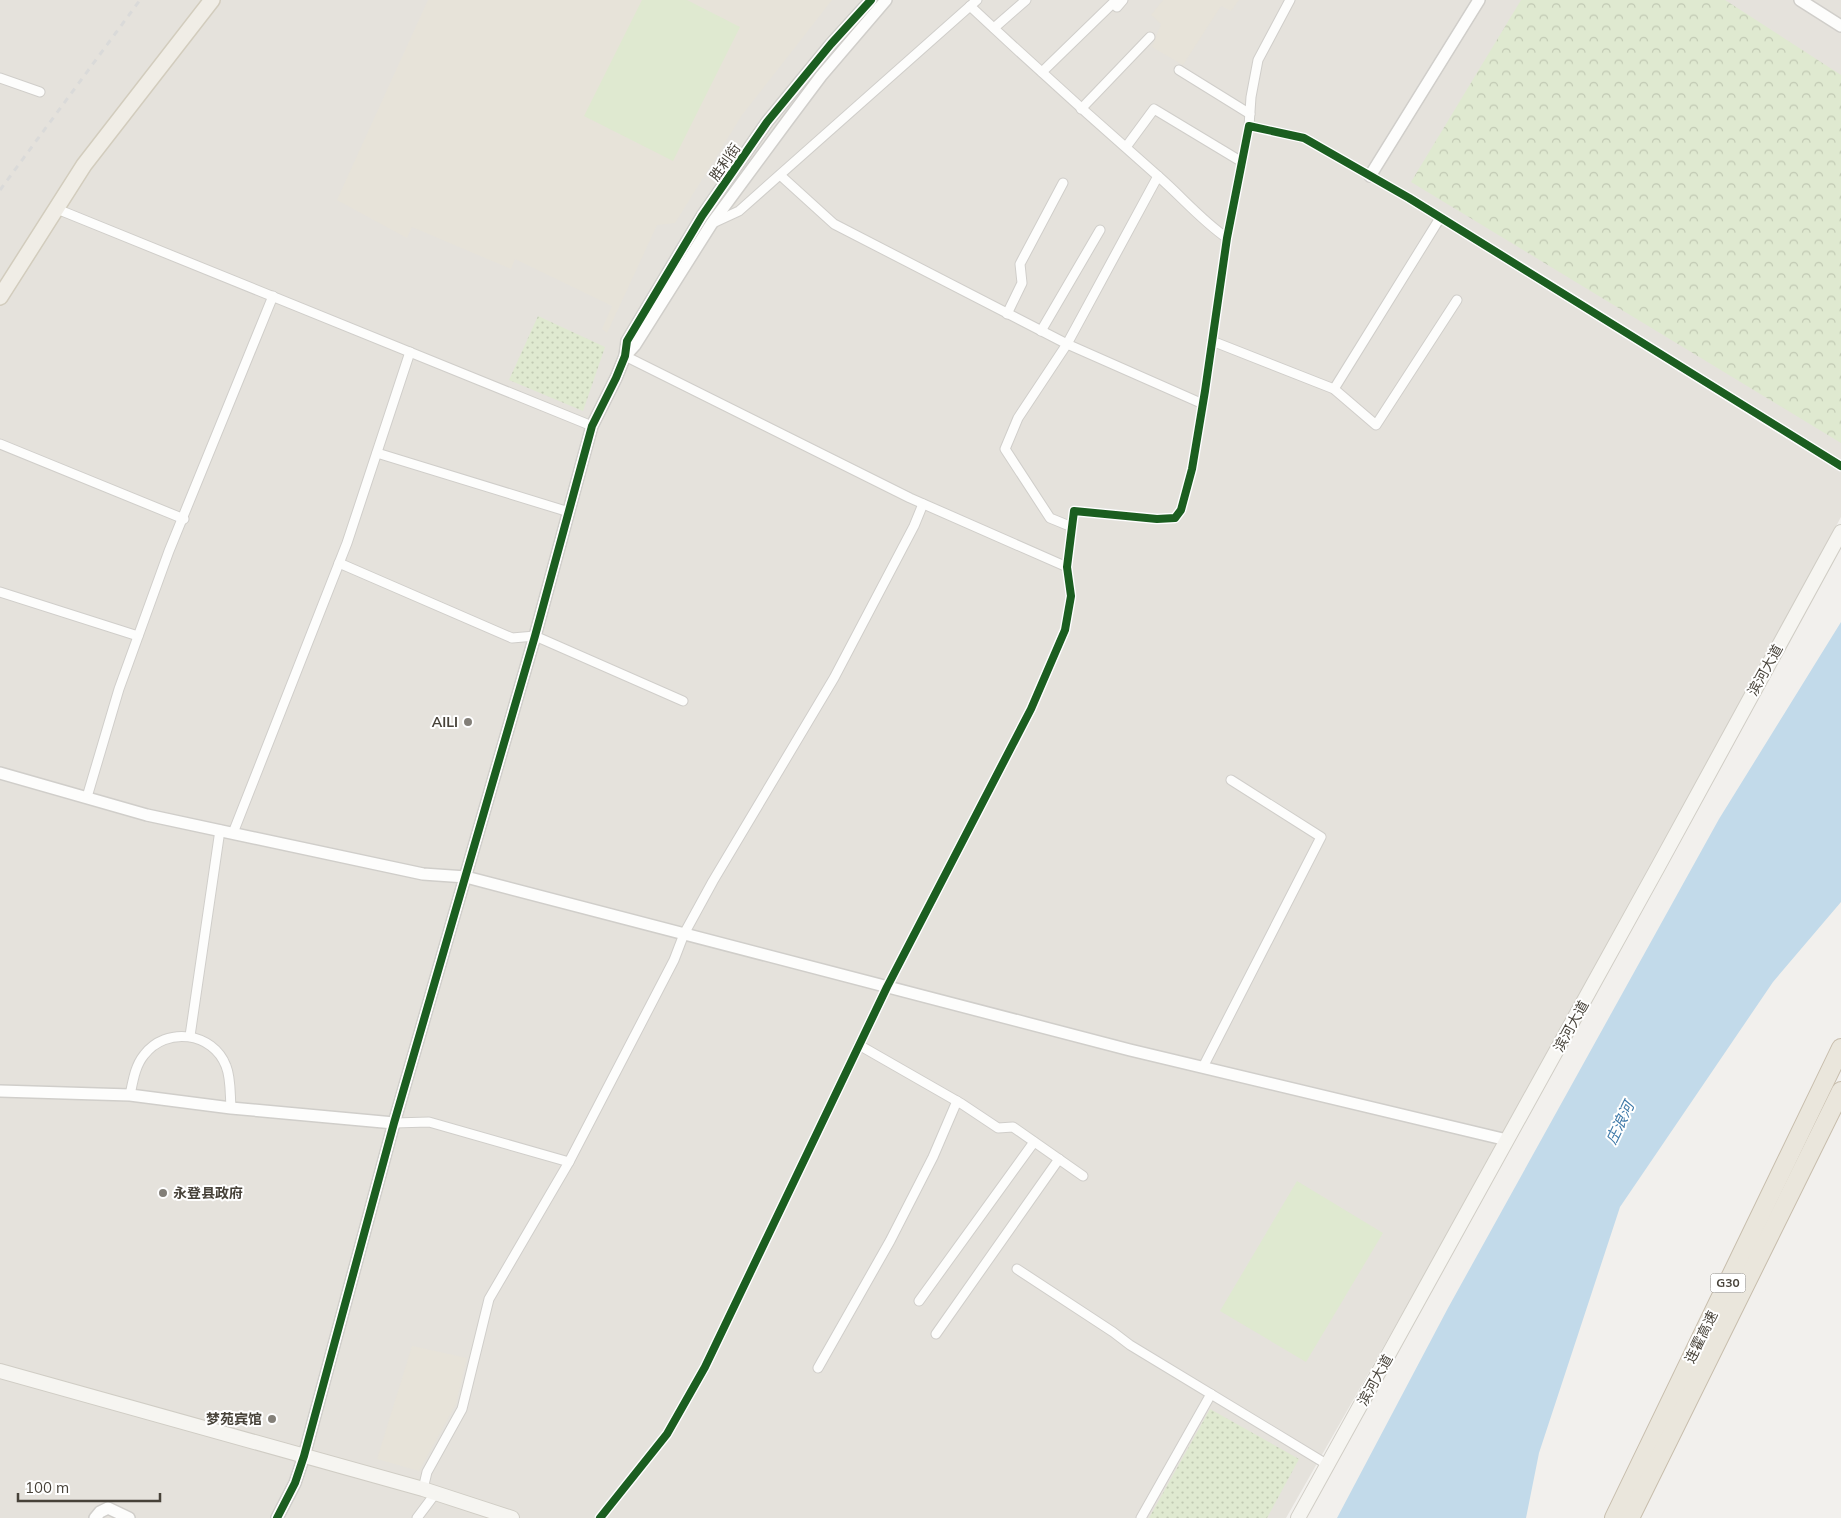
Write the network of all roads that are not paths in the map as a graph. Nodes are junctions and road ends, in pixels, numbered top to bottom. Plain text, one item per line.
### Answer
1 (212, 0) edge
2 (871, 0) edge
3 (886, 0) edge
4 (1026, 0) edge
5 (1123, 0) edge
6 (1290, 0) edge
7 (1479, 0) edge
8 (1800, 0) edge
9 (974, 3) edge
10 (1841, 26) edge
11 (994, 28) junction
12 (1150, 37) dead end
13 (1179, 70) dead end
14 (1042, 72) junction
15 (0, 78) edge
16 (40, 92) dead end
17 (1081, 109) junction
18 (1250, 114) junction
19 (1249, 126) junction
20 (1126, 147) junction
21 (1242, 162) junction
22 (780, 175) junction
23 (1158, 176) junction
24 (1370, 176) junction
25 (1063, 183) dead end
26 (56, 209) junction
27 (1440, 218) junction
28 (712, 223) junction
29 (1100, 230) dead end
30 (1227, 238) junction
31 (273, 296) junction
32 (0, 297) edge
33 (1457, 300) dead end
34 (1008, 314) junction
35 (1041, 331) junction
36 (1212, 341) junction
37 (1067, 344) junction
38 (410, 352) junction
39 (625, 356) junction
40 (1334, 388) junction
41 (1203, 404) junction
42 (592, 426) junction
43 (0, 444) edge
44 (377, 454) junction
45 (1841, 466) edge
46 (923, 504) junction
47 (569, 512) junction
48 (184, 519) junction
49 (1072, 527) junction
50 (1841, 532) edge
51 (339, 563) junction
52 (1067, 566) junction
53 (0, 592) edge
54 (138, 636) junction
55 (535, 636) junction
56 (683, 701) dead end
57 (0, 773) edge
58 (1231, 780) dead end
59 (87, 796) junction
60 (220, 830) junction
61 (232, 833) junction
62 (466, 877) junction
63 (684, 934) junction
64 (887, 987) junction
65 (190, 1036) junction
66 (859, 1045) junction
67 (1841, 1048) edge
68 (1202, 1067) junction
69 (1841, 1090) edge
70 (0, 1091) edge
71 (130, 1095) junction
72 (957, 1101) junction
73 (231, 1108) junction
74 (394, 1122) junction
75 (1507, 1140) junction
76 (1034, 1142) junction
77 (1059, 1159) junction
78 (569, 1162) junction
79 (1084, 1176) dead end
80 (1017, 1270) dead end
81 (919, 1301) dead end
82 (936, 1334) dead end
83 (818, 1368) dead end
84 (0, 1371) edge
85 (1211, 1394) junction
86 (304, 1456) junction
87 (1328, 1465) junction
88 (429, 1491) junction
89 (95, 1518) edge
90 (129, 1518) edge
91 (277, 1518) edge
92 (417, 1518) edge
93 (512, 1518) edge
94 (600, 1518) edge
95 (1141, 1518) edge
96 (1298, 1518) edge
97 (1614, 1518) edge
98 (1630, 1518) edge

1 - 26 main road
2 - 39 street, 胜利街
3 - 28 street, 胜利街
4 - 11 street
5 - 14 street
6 - 18 street
7 - 24 street
8 - 10 street
9 - 11 street
9 - 22 street
11 - 14 street
12 - 17 street
13 - 18 street
14 - 17 street
15 - 16 street
17 - 20 street
18 - 19 street
19 - 21 street
19 - 24 street
20 - 21 street
20 - 23 street
21 - 30 street
22 - 28 street
22 - 34 street
23 - 30 street
23 - 37 street
24 - 27 street
25 - 34 street
26 - 31 street
26 - 32 main road
27 - 40 street
27 - 45 street
28 - 39 street, 胜利街
29 - 35 street
30 - 36 street
31 - 38 street
31 - 48 street
33 - 40 street
34 - 35 street
35 - 37 street
36 - 40 street
36 - 41 street
37 - 41 street
37 - 49 street
38 - 42 street
38 - 44 street
39 - 42 street
39 - 46 street
41 - 49 street
42 - 47 street
43 - 48 street
44 - 47 street
44 - 51 street
46 - 52 street
46 - 63 street
47 - 55 street
48 - 54 street
49 - 52 street
50 - 75 main road, 滨河大道
51 - 55 street
51 - 61 street
52 - 64 street
53 - 54 street
54 - 59 street
55 - 56 street
55 - 62 street
57 - 59 street
58 - 68 street
59 - 60 street
60 - 61 street
60 - 65 street
61 - 62 street
62 - 63 street
62 - 74 street
63 - 64 street
63 - 78 street
64 - 66 street
64 - 68 street
65 - 71 street
65 - 73 street
66 - 72 street
66 - 94 street
67 - 97 highway, 连霍高速 / G30
68 - 75 street
69 - 98 highway, 连霍高速 / G30
70 - 71 street
71 - 73 street
72 - 76 street
72 - 83 street
73 - 74 street
74 - 78 street
74 - 86 street
75 - 87 main road, 滨河大道
76 - 77 street
76 - 81 street
77 - 79 street
77 - 82 street
78 - 88 street
80 - 85 street
84 - 86 main road
85 - 87 street
85 - 95 street
86 - 88 main road
86 - 91 street
87 - 96 main road, 滨河大道
88 - 92 street
88 - 93 main road
89 - 90 street

